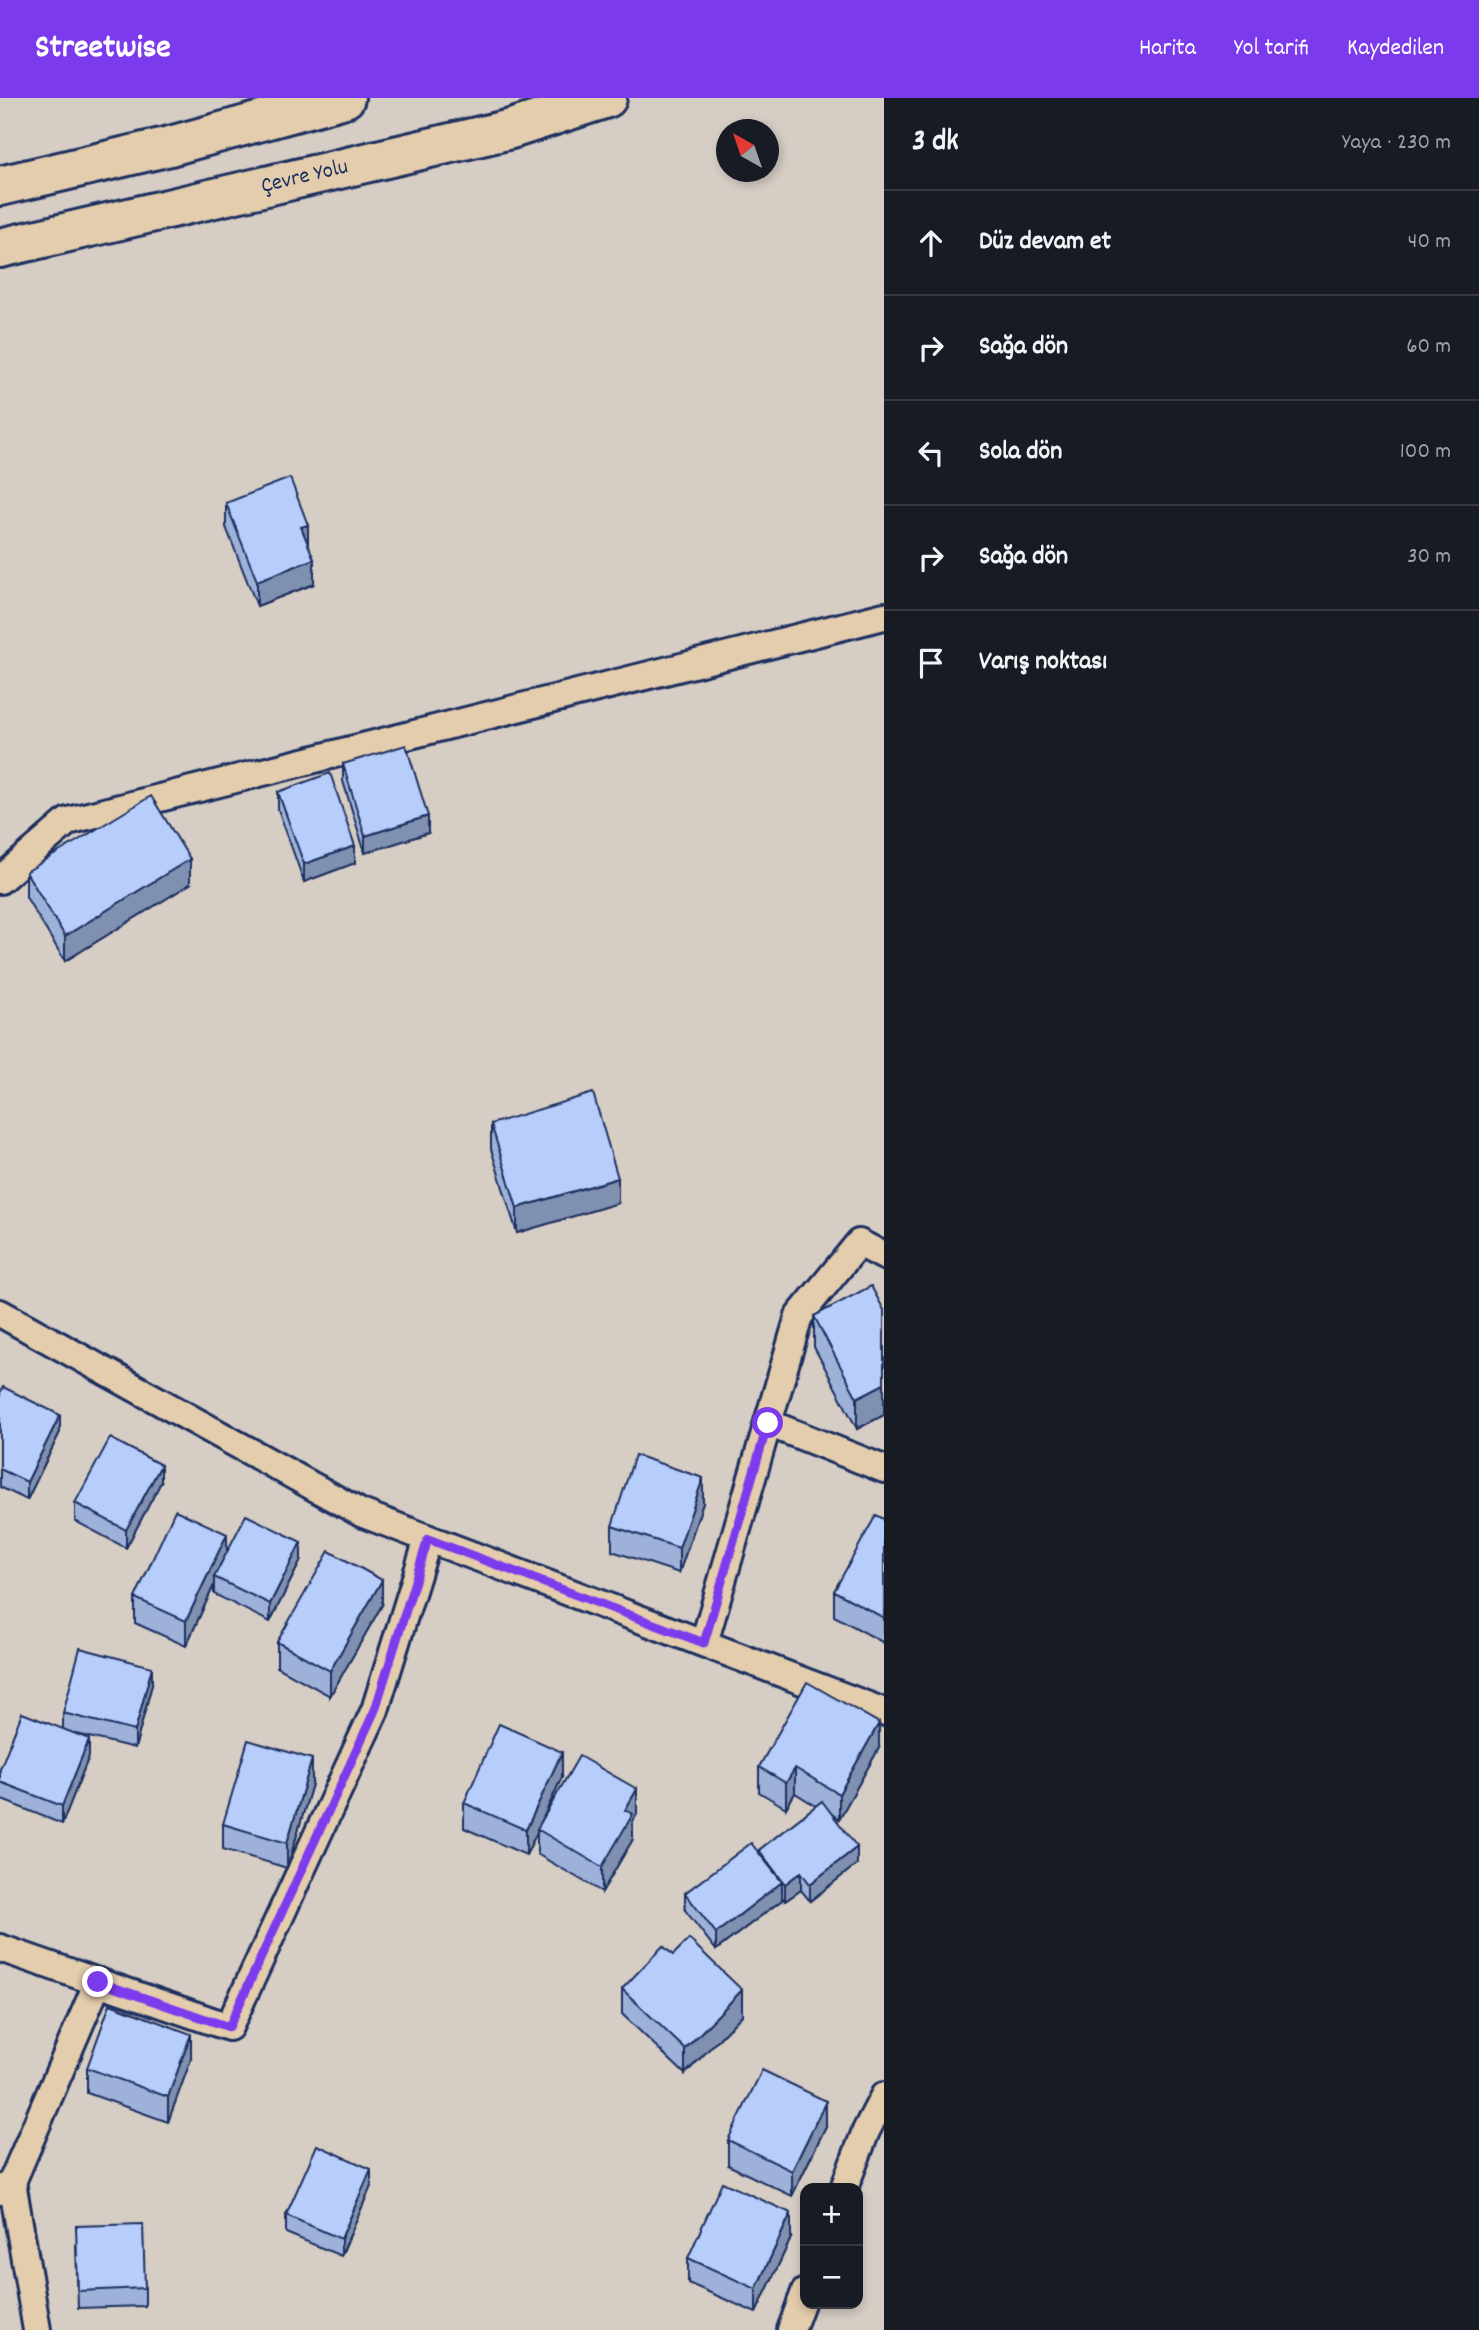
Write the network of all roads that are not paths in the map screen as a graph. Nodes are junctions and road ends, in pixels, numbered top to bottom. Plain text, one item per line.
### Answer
1 (345, 98) edge
2 (607, 98) edge
3 (0, 186) edge
4 (0, 248) edge
5 (884, 616) edge
6 (0, 880) edge
7 (884, 1256) edge
8 (0, 1313) edge
9 (768, 1423) junction
10 (884, 1469) edge
11 (428, 1539) junction
12 (704, 1643) junction
13 (884, 1712) edge
14 (0, 1948) edge
15 (98, 1982) junction
16 (884, 2096) edge
17 (846, 2183) edge
18 (6, 2187) edge
19 (800, 2306) edge
20 (37, 2330) edge
21 (791, 2330) edge

1 - 3 highway
2 - 4 highway, Çevre Yolu
5 - 6 street
7 - 9 street
8 - 11 street
9 - 10 street
9 - 12 street
11 - 12 street
11 - 15 street
12 - 13 street
14 - 15 street
15 - 18 street
16 - 17 street
18 - 20 street
19 - 21 street

